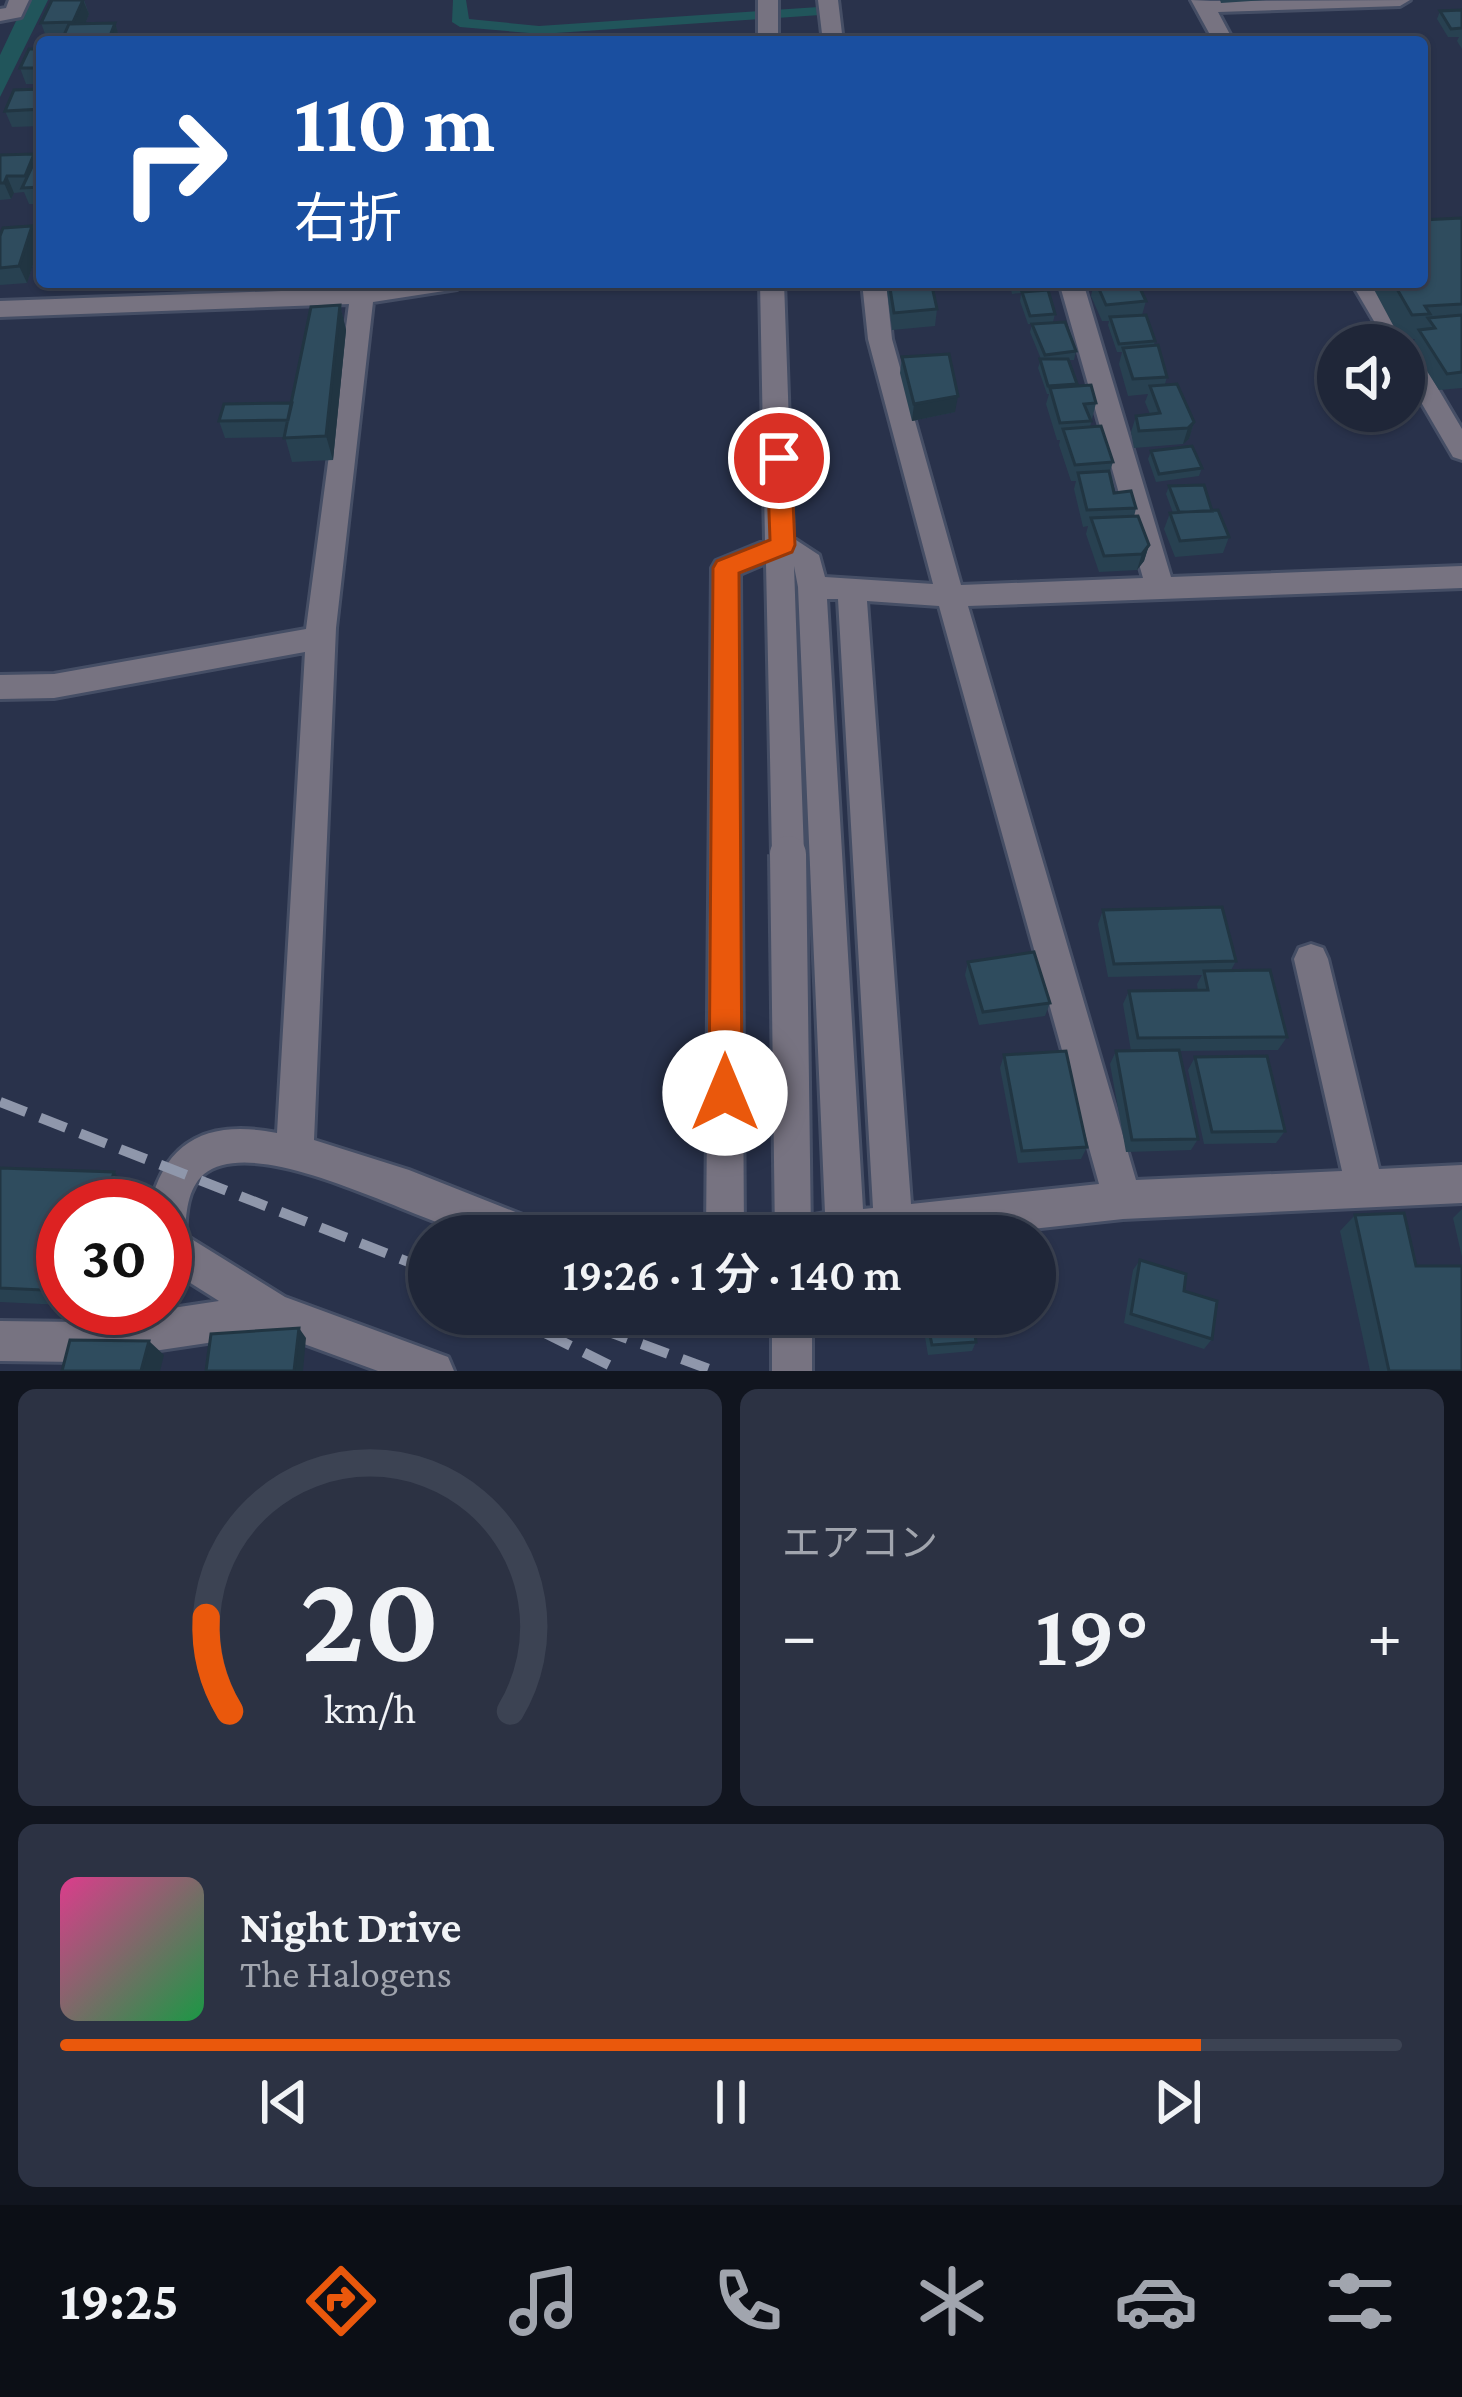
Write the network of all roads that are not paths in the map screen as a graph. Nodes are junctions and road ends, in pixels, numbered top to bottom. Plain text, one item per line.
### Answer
1 (19, 0) edge
2 (768, 0) edge
3 (828, 0) edge
4 (1400, 0) edge
5 (1203, 4) edge
6 (0, 15) edge
7 (768, 36) edge
8 (831, 36) edge
9 (1221, 36) edge
10 (416, 288) edge
11 (772, 288) edge
12 (875, 288) edge
13 (1073, 288) edge
14 (1366, 288) edge
15 (362, 296) junction
16 (0, 309) edge
17 (1387, 324) edge
18 (1425, 388) edge
19 (1462, 451) edge
20 (783, 545) junction
21 (1462, 577) edge
22 (812, 587) junction
23 (1160, 589) junction
24 (852, 590) junction
25 (950, 596) junction
26 (321, 638) junction
27 (0, 687) edge
28 (1311, 959) dead end
29 (295, 1150) junction
30 (181, 1179) edge
31 (1462, 1184) edge
32 (1365, 1189) junction
33 (1123, 1200) junction
34 (471, 1215) edge
35 (725, 1215) edge
36 (792, 1215) edge
37 (844, 1215) edge
38 (892, 1215) edge
39 (979, 1215) edge
40 (192, 1260) edge
41 (274, 1313) junction
42 (792, 1335) edge
43 (0, 1341) edge
44 (434, 1371) edge
45 (791, 1371) edge

1 - 6 street
2 - 7 street
3 - 8 street
4 - 5 street
5 - 9 street
10 - 15 street
11 - 20 street
12 - 25 street
13 - 23 street
14 - 17 street
15 - 16 street
15 - 26 street
18 - 19 street
20 - 22 street
20 - 35 street
20 - 36 street, bridge
21 - 23 street
22 - 24 street
22 - 37 street
23 - 25 street
24 - 25 street
24 - 38 street
25 - 33 street
26 - 27 street
26 - 29 street
28 - 32 street
29 - 30 street
29 - 34 street
31 - 32 street
32 - 33 street
33 - 39 street
40 - 41 street
41 - 43 street
41 - 44 street
42 - 45 street

